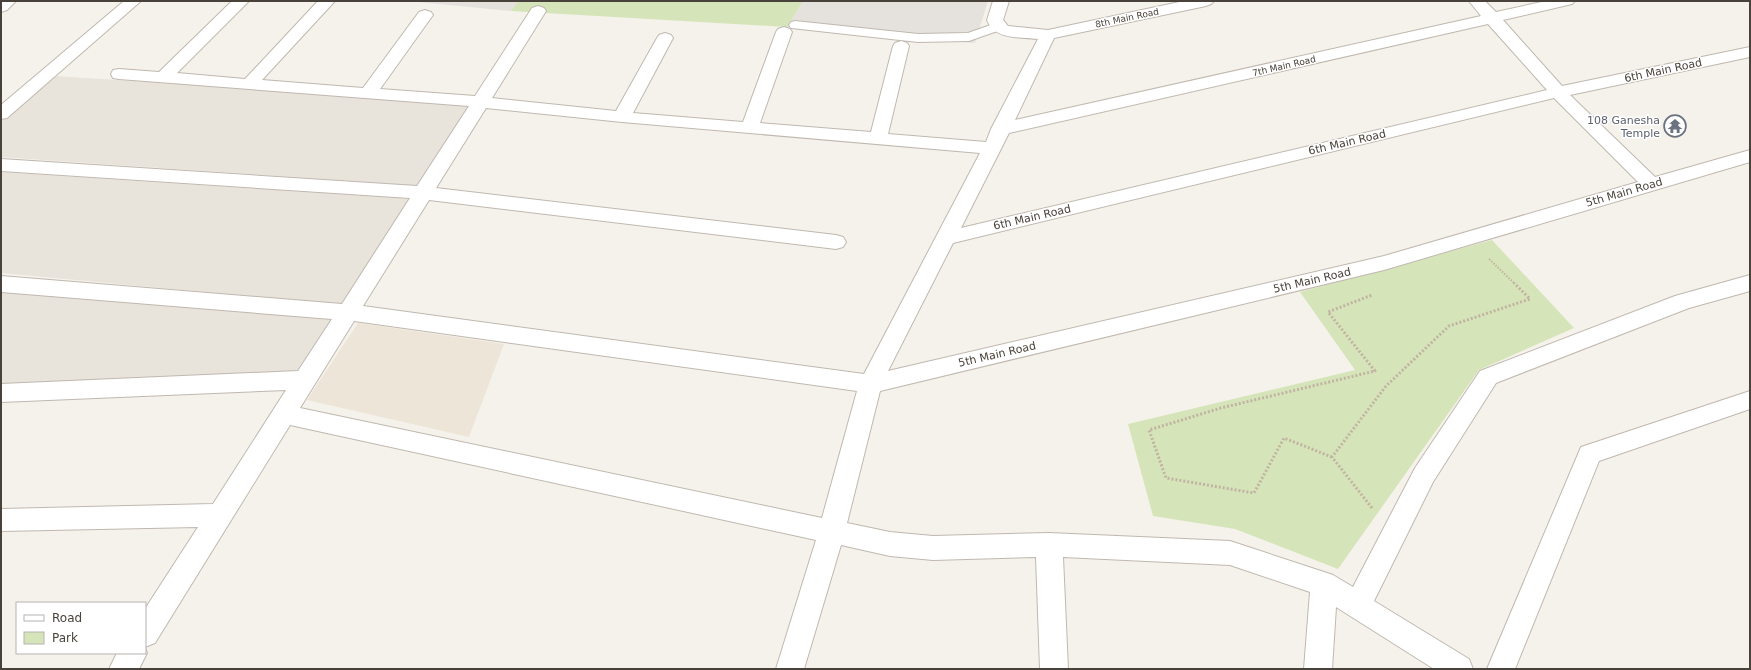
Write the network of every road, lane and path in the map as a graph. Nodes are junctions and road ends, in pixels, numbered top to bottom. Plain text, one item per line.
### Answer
1 (8, 1) edge
2 (133, 1) edge
3 (241, 1) edge
4 (327, 1) edge
5 (1001, 1) edge
6 (1206, 1) edge
7 (1477, 1) edge
8 (1567, 1) edge
9 (1, 7) edge
10 (1139, 8) edge
11 (538, 11) dead end
12 (425, 16) dead end
13 (1493, 19) junction
14 (999, 26) junction
15 (790, 28) joint
16 (1048, 35) junction
17 (664, 38) dead end
18 (901, 46) dead end
19 (1750, 52) edge
20 (119, 74) dead end
21 (164, 77) junction
22 (249, 84) junction
23 (1558, 92) junction
24 (368, 93) junction
25 (480, 102) junction
26 (1, 114) edge
27 (622, 117) junction
28 (750, 127) junction
29 (1000, 129) junction
30 (878, 139) junction
31 (992, 148) junction
32 (1750, 156) edge
33 (1, 165) edge
34 (1651, 184) junction
35 (423, 193) junction
36 (946, 238) junction
37 (836, 242) dead end
38 (1489, 258) dead end
39 (1750, 283) edge
40 (1, 284) edge
41 (1377, 293) dead end
42 (348, 312) junction
43 (305, 380) junction
44 (870, 384) junction
45 (1, 393) edge
46 (1750, 400) edge
47 (284, 414) junction
48 (1332, 457) junction
49 (220, 515) junction
50 (1, 520) edge
51 (832, 530) junction
52 (1394, 535) junction
53 (1049, 545) junction
54 (1324, 584) junction
55 (1358, 605) junction
56 (146, 632) edge
57 (132, 654) edge
58 (123, 669) edge
59 (790, 669) edge
60 (1054, 669) edge
61 (1318, 669) edge
62 (1459, 669) edge
63 (1501, 669) edge

1 - 9 street
2 - 26 street
3 - 21 street
4 - 22 street
5 - 14 street
6 - 10 street, 8th Main Road
7 - 13 street
8 - 13 street, 7th Main Road
10 - 16 street, 8th Main Road
11 - 25 street
12 - 24 street
13 - 23 street
13 - 29 street, 7th Main Road
14 - 15 lane
14 - 16 street, 8th Main Road
15 - 28 street
16 - 29 street
17 - 27 street
18 - 30 street
19 - 23 street, 6th Main Road
20 - 21 street
21 - 22 street
22 - 24 street
23 - 34 street
23 - 36 street, 6th Main Road
24 - 25 street
25 - 27 street
25 - 35 street
27 - 28 street
28 - 30 street
29 - 31 street
30 - 31 street
31 - 36 street
32 - 34 street, 5th Main Road
33 - 35 street
34 - 44 street, 5th Main Road
35 - 37 street
35 - 42 street
36 - 44 street
38 - 48 path
39 - 52 street
40 - 42 street
41 - 48 path
42 - 43 street
42 - 44 street
43 - 45 street
43 - 47 street
44 - 51 street
46 - 63 street
47 - 49 street
47 - 51 street
48 - 52 path
49 - 50 street
49 - 56 street
51 - 53 street
51 - 59 street
52 - 55 street
53 - 54 street
53 - 60 street
54 - 55 street
54 - 61 street
55 - 62 street
57 - 58 street

